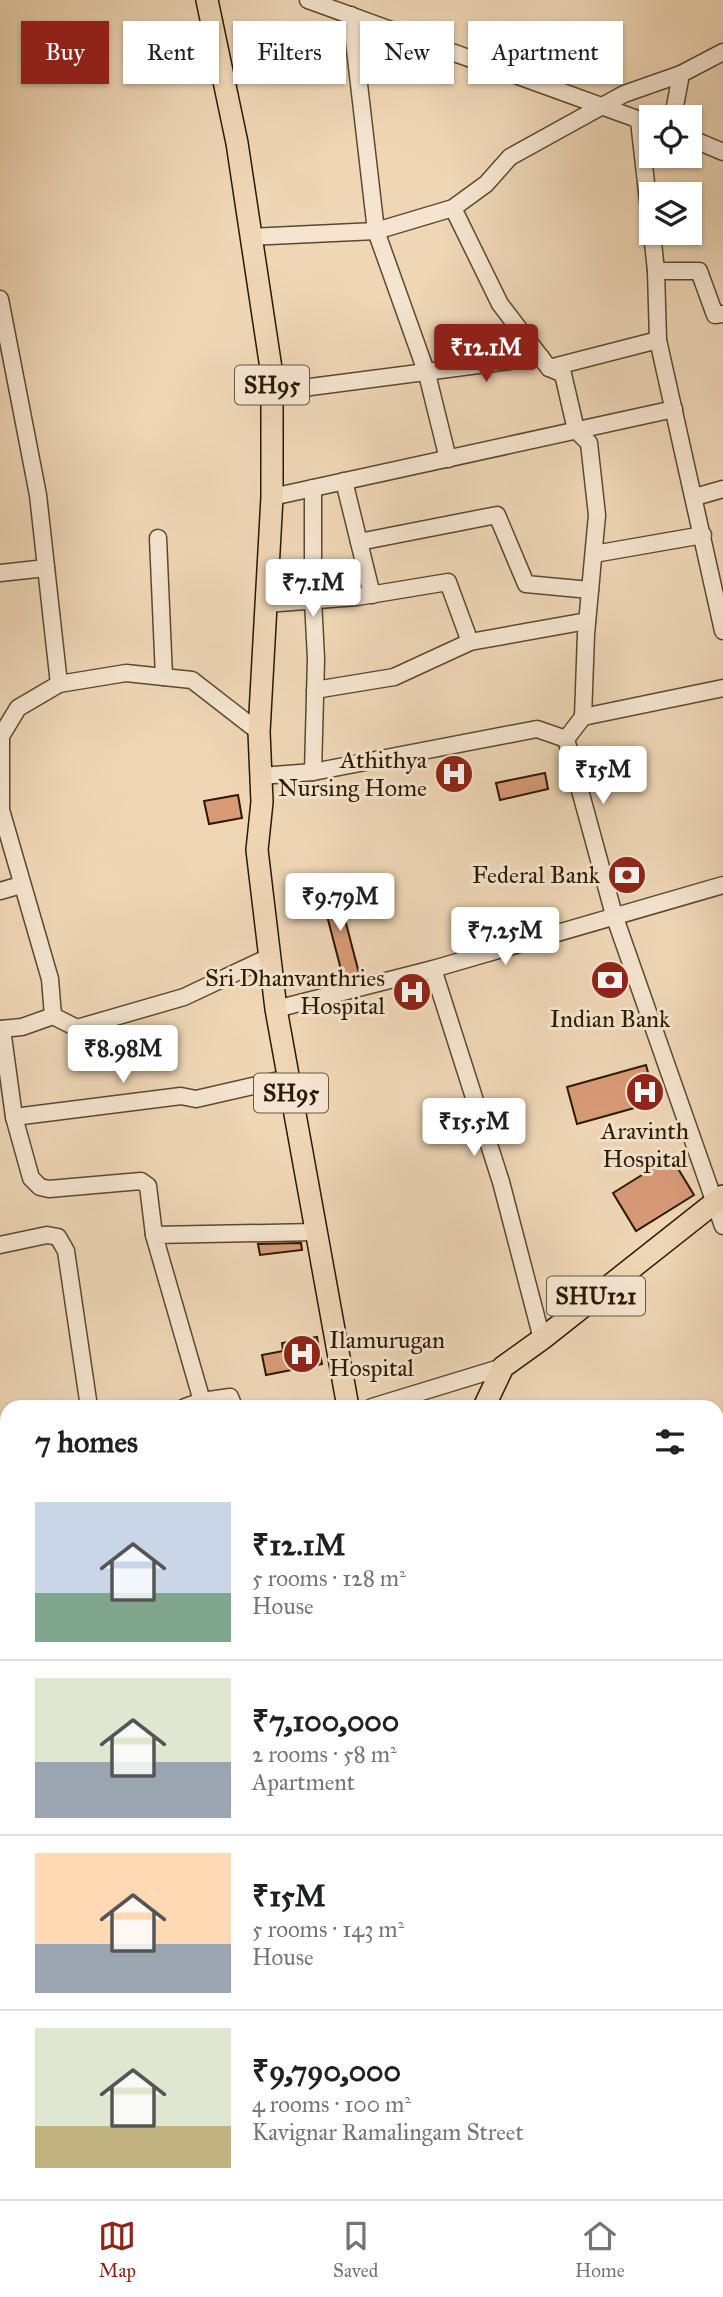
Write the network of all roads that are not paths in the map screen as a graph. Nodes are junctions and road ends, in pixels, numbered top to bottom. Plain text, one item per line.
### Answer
1 (206, 0) edge
2 (308, 0) edge
3 (351, 15) junction
4 (723, 52) edge
5 (681, 74) junction
6 (675, 105) edge
7 (600, 107) junction
8 (639, 121) edge
9 (702, 143) edge
10 (723, 152) edge
11 (453, 208) junction
12 (376, 231) junction
13 (251, 237) junction
14 (653, 245) edge
15 (656, 271) junction
16 (0, 299) edge
17 (723, 314) edge
18 (658, 340) junction
19 (545, 363) junction
20 (427, 374) junction
21 (272, 393) junction
22 (674, 409) junction
23 (576, 430) junction
24 (448, 458) junction
25 (344, 481) junction
26 (313, 488) junction
27 (723, 489) edge
28 (272, 497) junction
29 (695, 497) junction
30 (703, 536) junction
31 (158, 538) dead end
32 (359, 542) junction
33 (594, 554) junction
34 (46, 568) junction
35 (0, 573) edge
36 (590, 590) junction
37 (372, 595) junction
38 (313, 600) junction
39 (266, 604) junction
40 (587, 621) junction
41 (723, 631) edge
42 (470, 642) junction
43 (164, 677) junction
44 (59, 684) junction
45 (723, 688) edge
46 (315, 690) junction
47 (583, 717) junction
48 (260, 732) junction
49 (0, 735) edge
50 (566, 739) junction
51 (313, 772) junction
52 (261, 776) junction
53 (21, 885) junction
54 (723, 885) edge
55 (0, 891) edge
56 (614, 915) junction
57 (269, 957) junction
58 (433, 969) junction
59 (276, 1009) junction
60 (53, 1016) junction
61 (1, 1029) edge
62 (288, 1077) junction
63 (14, 1117) junction
64 (718, 1199) edge
65 (723, 1226) edge
66 (316, 1231) junction
67 (154, 1235) junction
68 (0, 1245) edge
69 (542, 1339) junction
70 (503, 1367) junction
71 (88, 1400) edge
72 (202, 1400) edge
73 (208, 1400) edge
74 (231, 1400) edge
75 (347, 1400) edge
76 (395, 1400) edge
77 (487, 1400) edge

1 - 13 main road, SH95
2 - 3 street
3 - 7 street
3 - 12 street
4 - 5 street
5 - 6 street
5 - 7 street
7 - 8 street
7 - 11 street
9 - 10 street
11 - 12 street
11 - 19 street
12 - 13 street
12 - 20 street
13 - 21 main road, SH95
14 - 15 street
15 - 17 street
15 - 18 street
16 - 34 street
18 - 19 street
18 - 22 street
19 - 20 street
19 - 23 street
20 - 21 street
20 - 24 street
21 - 28 main road, SH95
22 - 23 street
22 - 29 street
23 - 24 street
23 - 33 street
24 - 25 street
25 - 26 street
25 - 32 street
26 - 28 street
26 - 38 street
27 - 29 street
28 - 39 main road, SH95
29 - 30 street
30 - 33 street
30 - 41 street
31 - 43 street
32 - 36 street
32 - 37 street
33 - 36 street
34 - 35 street
34 - 44 street
36 - 40 street
37 - 38 street
37 - 42 street
38 - 39 street
38 - 46 street
39 - 48 main road, SH95
40 - 42 street
40 - 47 street
42 - 46 street
43 - 44 street
43 - 48 street
44 - 49 street
45 - 47 street
46 - 51 street
47 - 50 street
48 - 52 main road, SH95
49 - 53 street
50 - 51 street
50 - 56 street
51 - 52 street
52 - 57 main road, SH95
53 - 55 street
53 - 60 street
54 - 56 street
56 - 58 street
56 - 64 street
57 - 59 main road, SH95
57 - 60 street
58 - 59 street
58 - 69 street
59 - 62 main road, SH95
60 - 61 street
61 - 63 street
62 - 63 street
62 - 66 main road, SH95
63 - 67 street
64 - 65 street
64 - 69 main road, SHU121
66 - 67 street
66 - 75 main road, SH95
67 - 72 street
68 - 71 street
69 - 70 main road, SHU121
70 - 76 street
70 - 77 main road, SHU121
73 - 74 street

